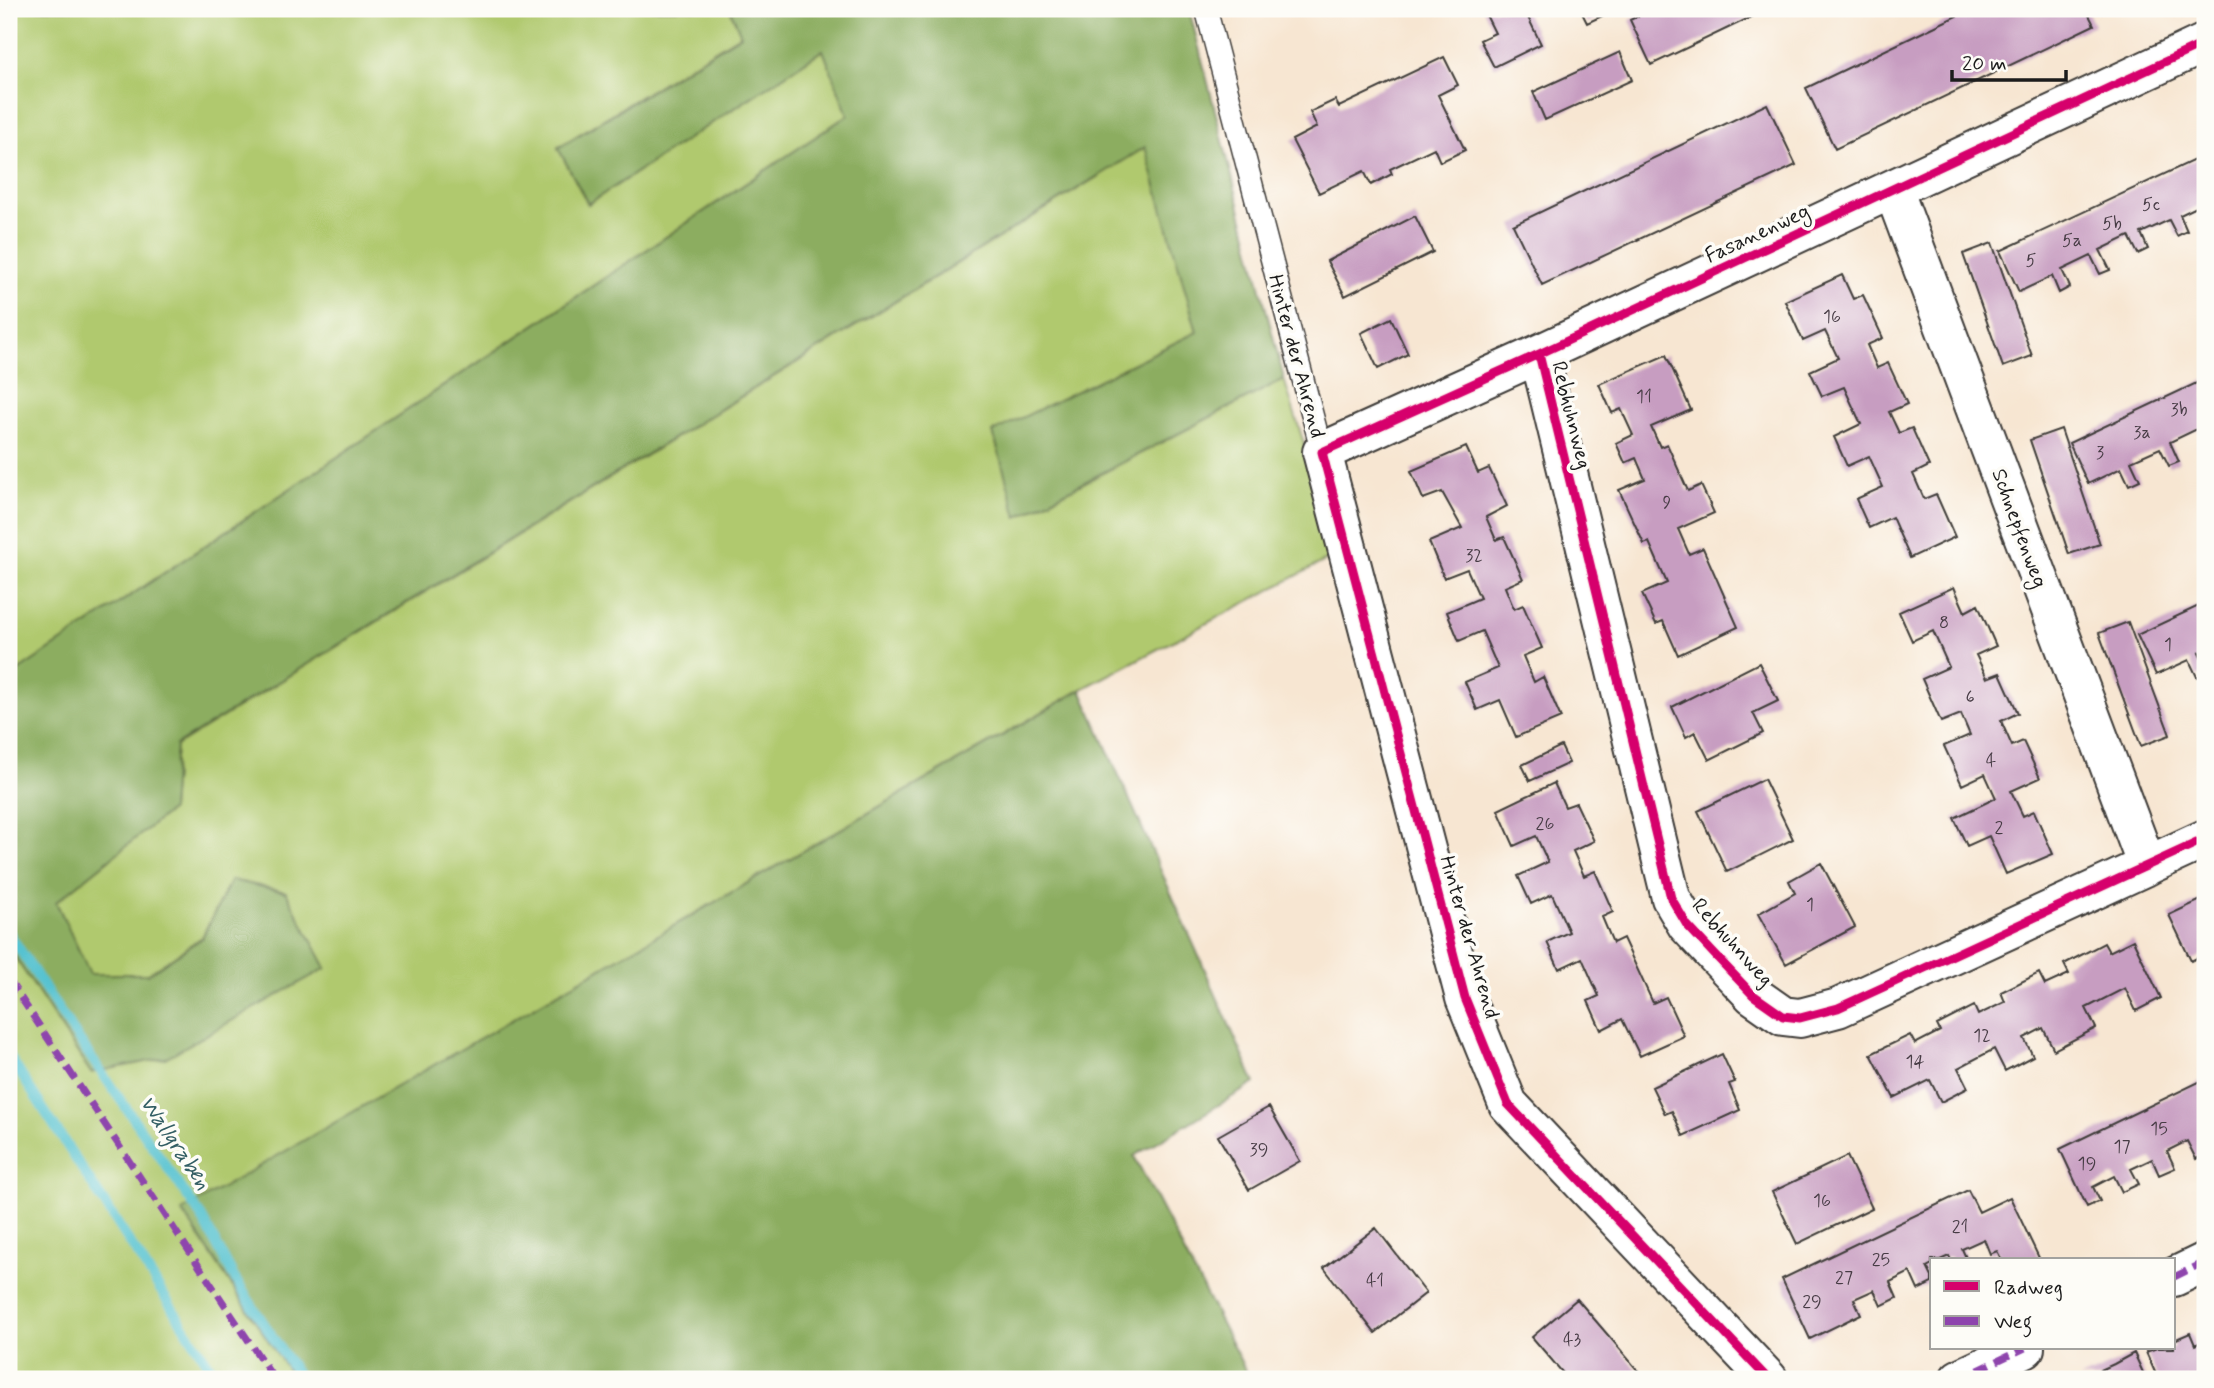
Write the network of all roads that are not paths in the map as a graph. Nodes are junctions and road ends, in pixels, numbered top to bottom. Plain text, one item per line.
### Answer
1 (1206, 9) edge
2 (2205, 43) edge
3 (1893, 189) junction
4 (1539, 354) junction
5 (1322, 452) junction
6 (2205, 839) edge
7 (2147, 866) junction
8 (2205, 1262) edge
9 (2176, 1276) edge
10 (2021, 1350) edge
11 (1768, 1379) edge
12 (1959, 1379) edge

1 - 5 lane, Hinter der Ahrend
2 - 3 street, Fasanenweg
3 - 4 street, Fasanenweg
3 - 7 street, Schnepfenweg
4 - 5 street, Fasanenweg
4 - 7 street, Rebhuhnweg
5 - 11 street, Hinter der Ahrend
6 - 7 street, Rebhuhnweg
8 - 9 street
10 - 12 street

